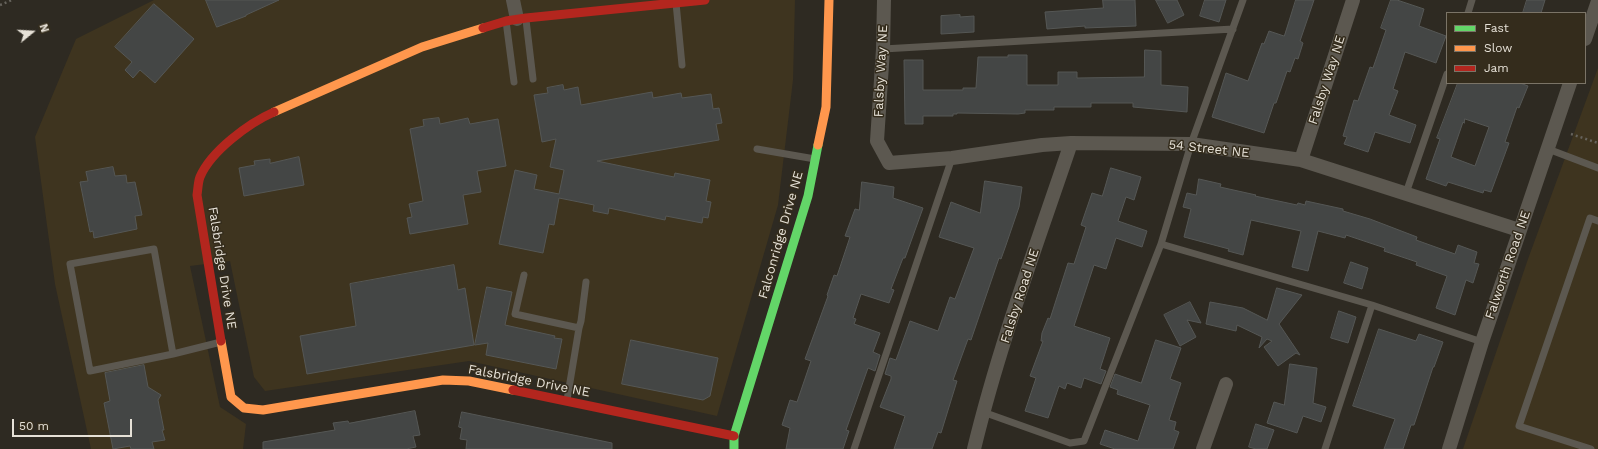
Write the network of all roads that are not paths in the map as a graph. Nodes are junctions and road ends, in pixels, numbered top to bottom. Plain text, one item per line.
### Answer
1 (513, 0) edge
2 (704, 0) edge
3 (829, 0) edge
4 (884, 0) edge
5 (1243, 0) edge
6 (1353, 0) edge
7 (1472, 0) edge
8 (1598, 1) edge
9 (675, 2) edge
10 (1468, 12) edge
11 (516, 19) junction
12 (1233, 30) junction
13 (1586, 36) edge
14 (883, 49) junction
15 (682, 65) dead end
16 (1446, 77) edge
17 (533, 79) dead end
18 (514, 82) dead end
19 (1570, 84) edge
20 (877, 141) joint
21 (1071, 143) junction
22 (1191, 144) junction
23 (757, 149) dead end
24 (1548, 149) junction
25 (952, 158) junction
26 (815, 159) junction
27 (1301, 160) junction
28 (1598, 168) edge
29 (1406, 193) junction
30 (1598, 221) edge
31 (1519, 230) junction
32 (1161, 244) junction
33 (524, 275) dead end
34 (586, 282) dead end
35 (1372, 305) junction
36 (579, 328) junction
37 (221, 342) junction
38 (1482, 342) junction
39 (173, 354) junction
40 (1226, 384) dead end
41 (567, 402) junction
42 (983, 412) junction
43 (734, 436) junction
44 (734, 449) edge
45 (854, 449) edge
46 (974, 449) edge
47 (1204, 449) edge
48 (1325, 449) edge
49 (1449, 449) edge
50 (1591, 449) edge

1 - 11 street
2 - 9 street, Falsbridge Drive NE
3 - 26 street, Falconridge Drive NE
4 - 14 street, Falsby Way NE
5 - 12 lane
6 - 27 street, Falsby Way NE
7 - 10 lane
8 - 13 street
9 - 11 street, Falsbridge Drive NE
9 - 15 lane
11 - 17 lane
11 - 18 lane
11 - 37 street, Falsbridge Drive NE
12 - 14 lane
12 - 22 lane
14 - 20 street, Falsby Way NE
16 - 29 lane
19 - 24 street, Falworth Road NE
20 - 25 street, 54 Street NE
21 - 22 street, 54 Street NE
21 - 25 street, 54 Street NE
21 - 42 street, Falsby Road NE
22 - 27 street, 54 Street NE
22 - 32 lane
23 - 26 lane
24 - 28 lane
24 - 31 street, Falworth Road NE
25 - 45 lane
26 - 43 street, Falconridge Drive NE
27 - 29 street, 54 Street NE
29 - 31 street, 54 Street NE
30 - 50 lane
31 - 38 street, Falworth Road NE
32 - 35 lane
32 - 42 lane
33 - 36 lane
34 - 36 lane
35 - 38 lane
35 - 48 lane
36 - 41 lane
37 - 39 lane
37 - 41 street, Falsbridge Drive NE
38 - 49 street, Falworth Road NE
39 - 39 lane
40 - 47 street
41 - 43 street, Falsbridge Drive NE
42 - 46 street, Falsby Road NE
43 - 44 street, Falconridge Drive NE

